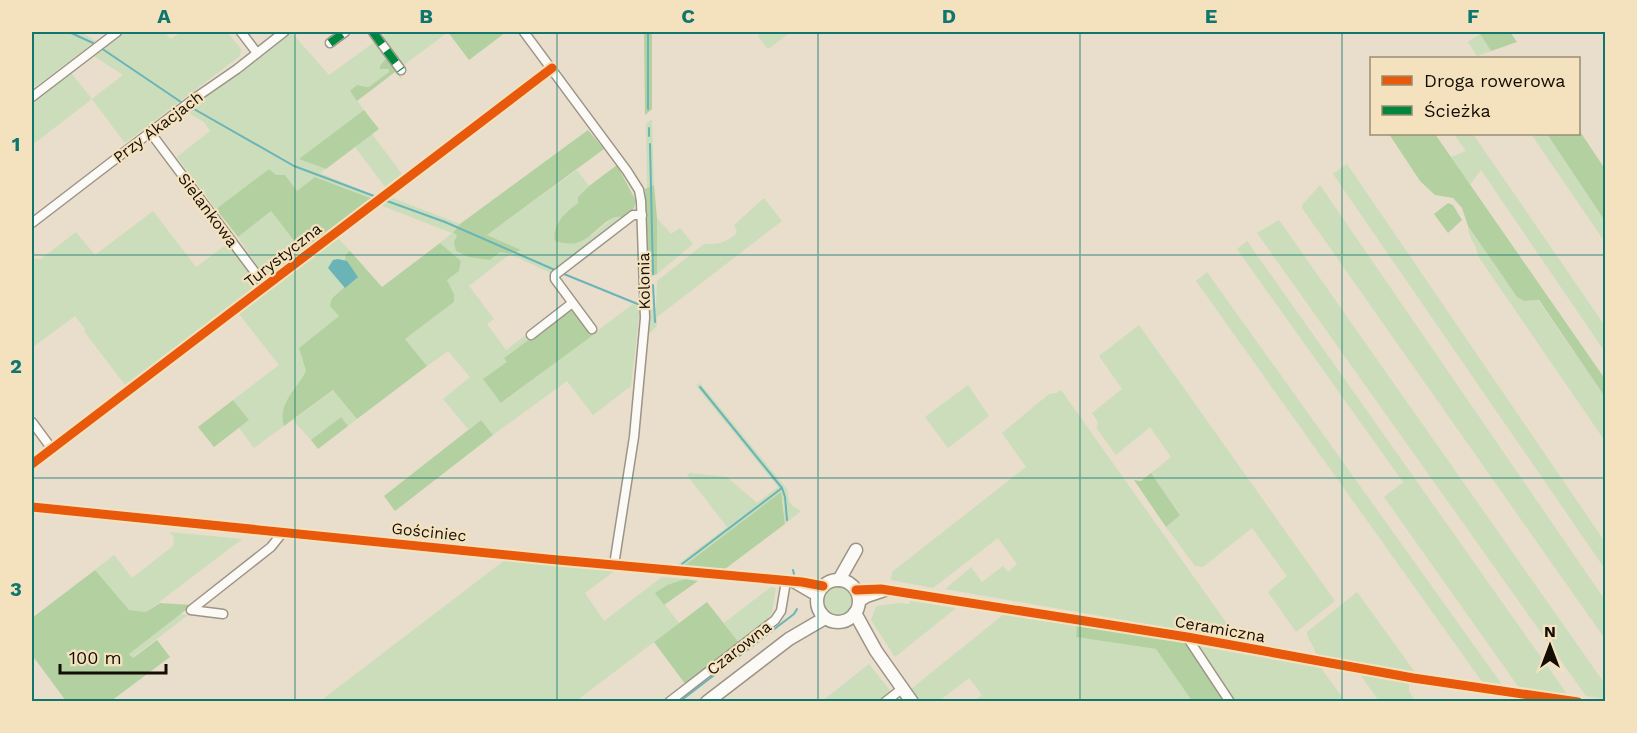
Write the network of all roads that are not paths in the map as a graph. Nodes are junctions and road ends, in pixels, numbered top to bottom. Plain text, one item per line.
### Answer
1 (117, 32) edge
2 (241, 32) edge
3 (284, 32) edge
4 (345, 32) edge
5 (373, 32) edge
6 (524, 32) edge
7 (330, 44) dead end
8 (257, 53) junction
9 (552, 69) junction
10 (401, 70) dead end
11 (32, 97) edge
12 (150, 132) junction
13 (642, 215) junction
14 (32, 223) edge
15 (266, 287) junction
16 (571, 304) junction
17 (592, 329) dead end
18 (531, 335) dead end
19 (32, 422) edge
20 (52, 449) junction
21 (32, 464) edge
22 (32, 507) edge
23 (284, 532) junction
24 (614, 565) junction
25 (788, 581) junction
26 (852, 594) junction
27 (820, 602) junction
28 (223, 614) dead end
29 (844, 621) junction
30 (1186, 637) junction
31 (876, 651) junction
32 (903, 688) junction
33 (669, 702) edge
34 (706, 702) edge
35 (885, 702) edge
36 (912, 702) edge
37 (1230, 702) edge
38 (1578, 702) edge

1 - 11 street
2 - 8 street
3 - 8 street, Przy Akacjach
4 - 7 street
5 - 10 street
6 - 9 street, Kolonia
8 - 12 street, Przy Akacjach
9 - 13 street, Kolonia
9 - 15 street, Turystyczna
12 - 14 street, Przy Akacjach
12 - 15 street, Sielankowa
13 - 16 street
13 - 24 street, Kolonia
15 - 20 street, Turystyczna
16 - 17 street
16 - 18 street
19 - 20 street
20 - 21 street, Turystyczna
22 - 23 street, Gościniec
23 - 24 street, Gościniec
23 - 28 street
24 - 25 street, Gościniec
25 - 27 street, Gościniec
25 - 33 street, Czarowna
26 - 27 street
26 - 29 street
26 - 30 street, Ceramiczna
26 - 31 street
27 - 29 street
27 - 34 street
29 - 31 street
30 - 37 street
30 - 38 street, Ceramiczna
31 - 32 street
32 - 35 street
32 - 36 street

